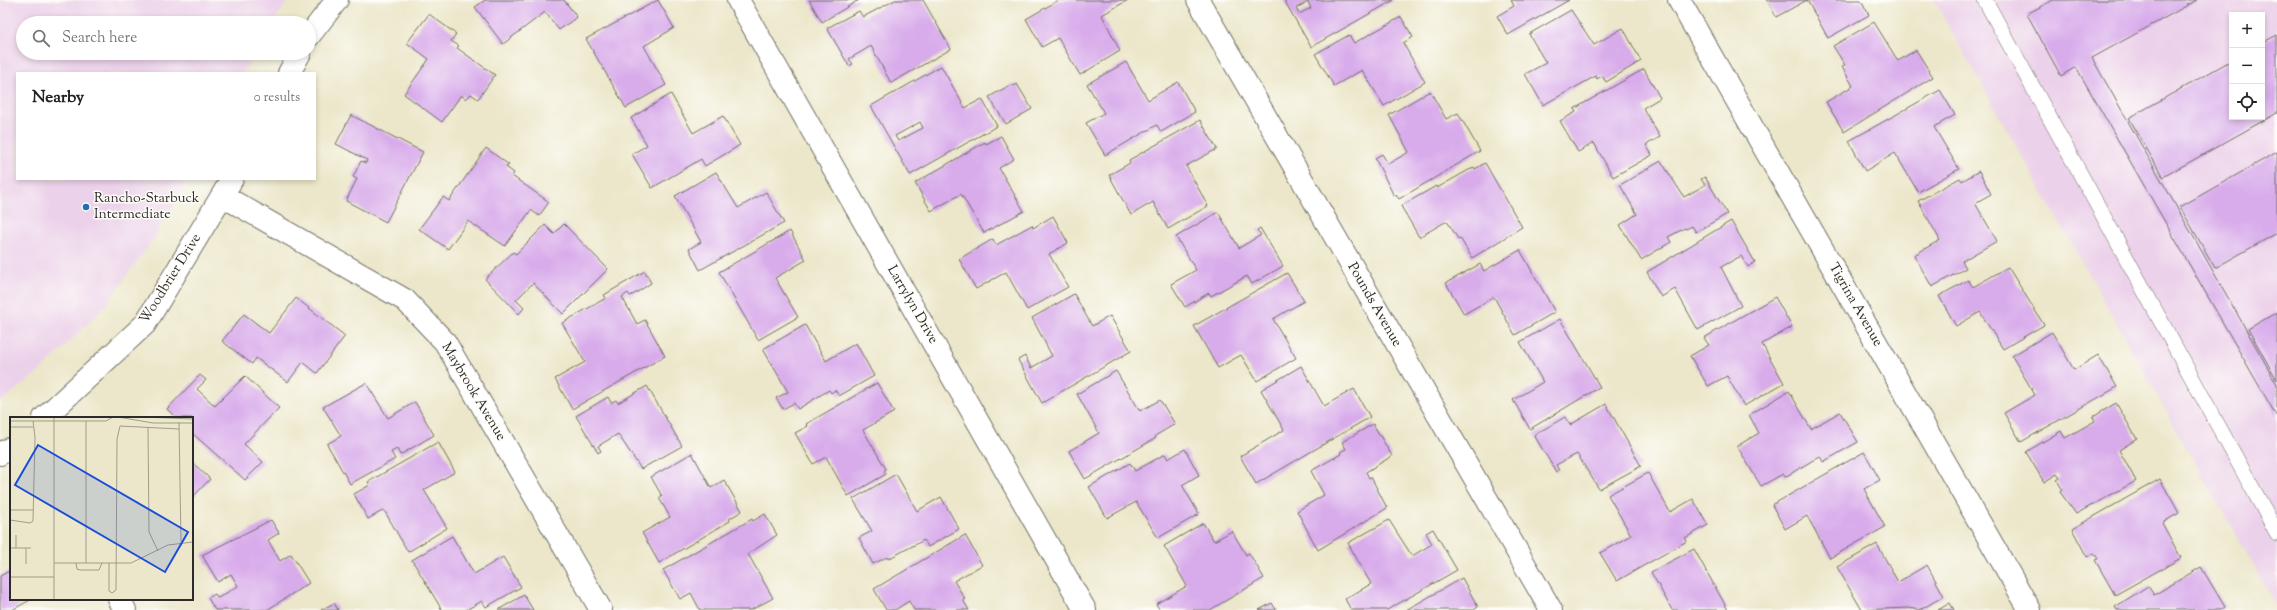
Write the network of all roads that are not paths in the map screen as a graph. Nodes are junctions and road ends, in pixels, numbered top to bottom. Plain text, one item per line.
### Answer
1 (337, 0) edge
2 (738, 0) edge
3 (1198, 0) edge
4 (1679, 0) edge
5 (1985, 0) edge
6 (316, 27) edge
7 (296, 60) edge
8 (290, 72) edge
9 (228, 188) edge
10 (45, 417) edge
11 (10, 449) edge
12 (0, 454) edge
13 (2277, 533) edge
14 (120, 600) edge
15 (125, 610) edge
16 (601, 610) edge
17 (1085, 610) edge
18 (1551, 610) edge
19 (2030, 610) edge

1 - 6 street
2 - 17 street, Larrylyn Drive
3 - 18 street, Pounds Avenue
4 - 19 street, Tigrina Avenue
5 - 13 lane
7 - 8 street
9 - 10 street, Woodbrier Drive
9 - 16 street, Maybrook Avenue
11 - 12 street
14 - 15 street

